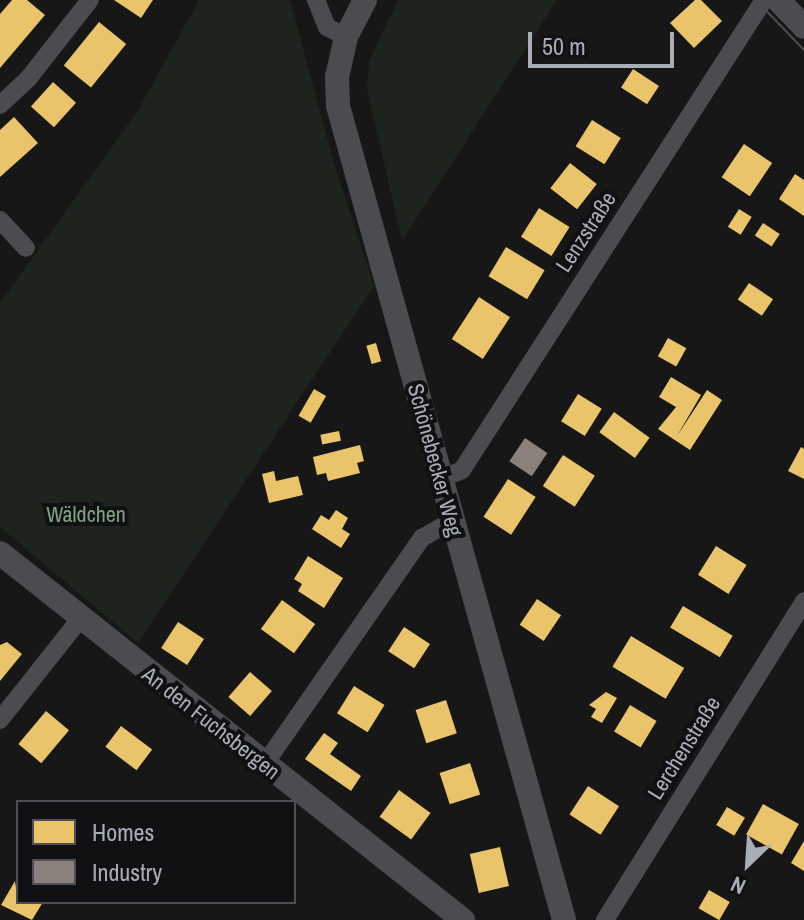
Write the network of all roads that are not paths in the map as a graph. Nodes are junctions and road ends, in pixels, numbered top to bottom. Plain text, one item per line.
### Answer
1 (90, 0) edge
2 (316, 0) edge
3 (365, 0) edge
4 (764, 0) edge
5 (778, 0) edge
6 (804, 27) edge
7 (346, 37) junction
8 (0, 105) edge
9 (0, 220) edge
10 (26, 248) dead end
11 (441, 479) junction
12 (452, 521) junction
13 (0, 553) edge
14 (804, 601) edge
15 (80, 619) junction
16 (0, 720) edge
17 (264, 765) junction
18 (463, 920) edge
19 (564, 920) edge
20 (605, 920) edge

1 - 8 street
2 - 7 street
3 - 7 street, Schönebecker Weg
4 - 11 street, Lenzstraße
5 - 6 street
7 - 11 street, Schönebecker Weg
9 - 10 street
11 - 12 street, Schönebecker Weg
12 - 17 street
12 - 19 street, Schönebecker Weg
13 - 15 street, An den Fuchsbergen
14 - 20 street, Lerchenstraße
15 - 16 street
15 - 17 street, An den Fuchsbergen
17 - 18 street, An den Fuchsbergen

